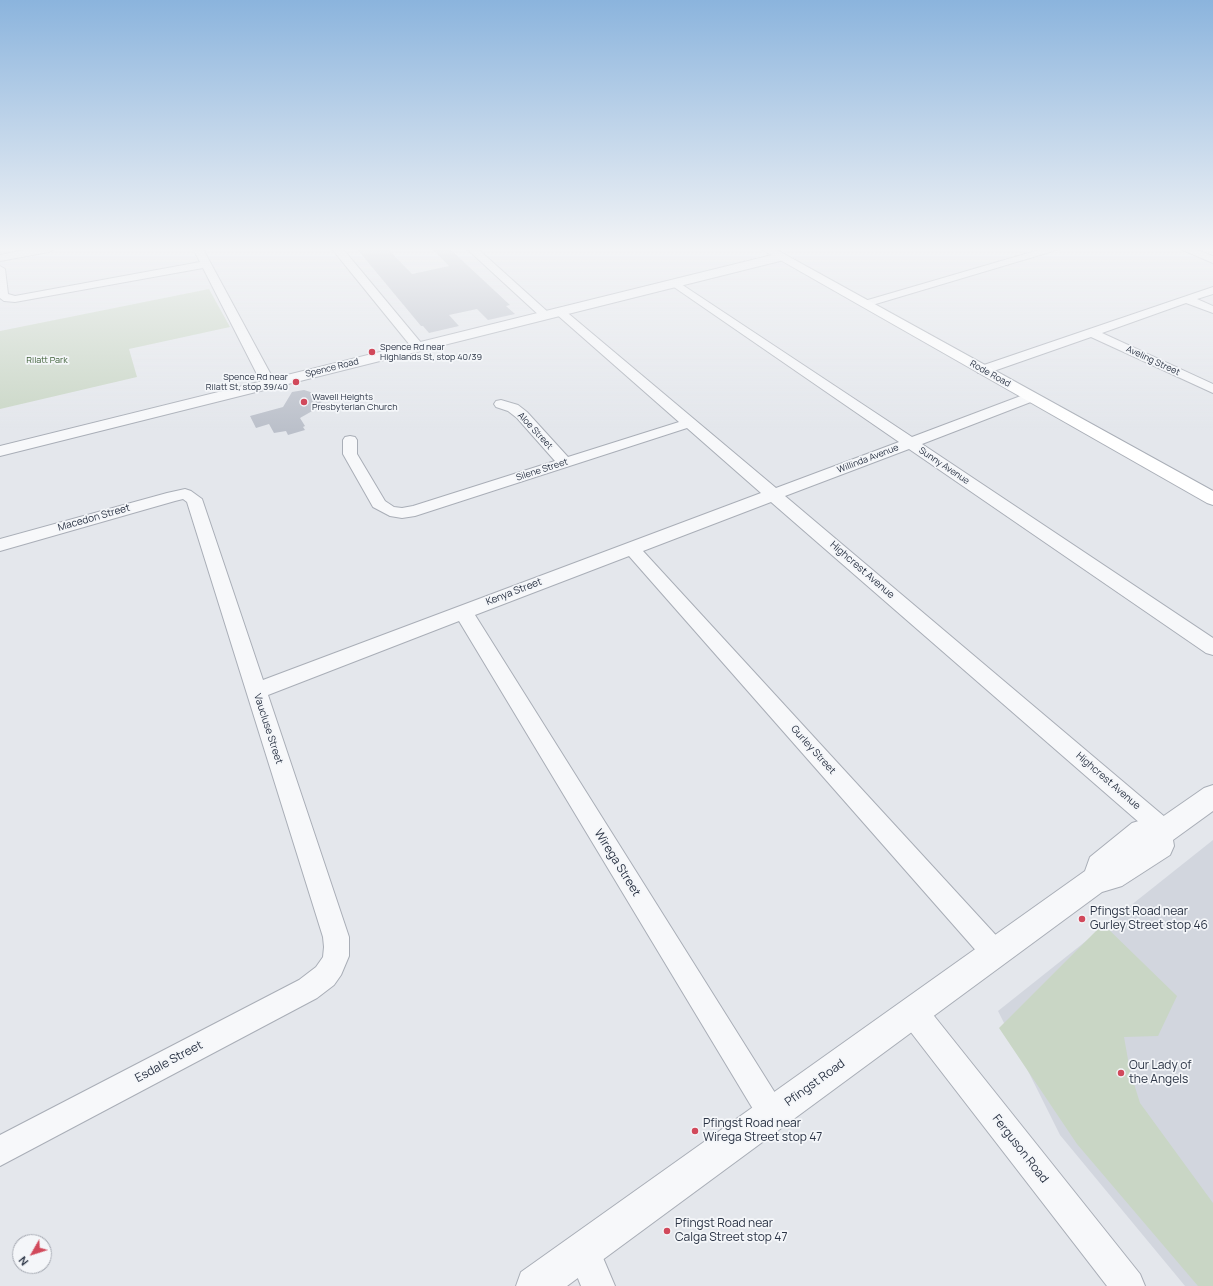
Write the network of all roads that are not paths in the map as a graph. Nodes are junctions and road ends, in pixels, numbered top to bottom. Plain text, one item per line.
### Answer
1 (230, 309) edge
2 (386, 309) edge
3 (547, 309) edge
4 (568, 309) edge
5 (713, 309) edge
6 (873, 309) edge
7 (1159, 309) edge
8 (552, 313) junction
9 (1093, 333) junction
10 (418, 347) junction
11 (983, 370) junction
12 (269, 384) junction
13 (1213, 389) edge
14 (1031, 397) junction
15 (501, 404) dead end
16 (690, 423) junction
17 (350, 440) dead end
18 (910, 443) junction
19 (0, 451) edge
20 (565, 463) junction
21 (773, 494) junction
22 (189, 495) joint
23 (1213, 499) edge
24 (0, 545) edge
25 (631, 548) junction
26 (463, 612) junction
27 (1213, 648) edge
28 (256, 691) junction
29 (1213, 796) edge
30 (1161, 832) junction
31 (995, 953) junction
32 (332, 966) joint
33 (913, 1012) junction
34 (772, 1114) junction
35 (0, 1150) edge
36 (583, 1251) junction
37 (534, 1286) edge
38 (598, 1286) edge
39 (1128, 1286) edge

1 - 12 street
2 - 10 street
3 - 8 street, Highcrest Avenue
4 - 8 street, Spence Road
5 - 18 street, Sunny Avenue
6 - 11 main road, Rode Road
7 - 9 street
8 - 10 street, Spence Road
8 - 16 street, Highcrest Avenue
9 - 11 street
9 - 13 street, Aveling Street
10 - 12 street, Spence Road
11 - 14 main road, Rode Road
12 - 19 street, Spence Road
14 - 18 street, Willinda Avenue
14 - 23 main road, Rode Road
15 - 20 street, Aloe Street
16 - 20 street, Silene Street
16 - 21 street, Highcrest Avenue
17 - 20 street, Silene Street
18 - 21 street, Willinda Avenue
18 - 27 street, Sunny Avenue
21 - 25 street, Kenya Street
21 - 30 street, Highcrest Avenue
22 - 24 street, Macedon Street
22 - 28 street, Vaucluse Street
25 - 26 street, Kenya Street
25 - 31 street, Gurley Street
26 - 28 street, Kenya Street
26 - 34 street, Wirega Street
28 - 32 street, Vaucluse Street
29 - 30 street
30 - 31 street, Pfingst Road
31 - 33 street, Pfingst Road
32 - 35 street, Esdale Street
33 - 34 street, Pfingst Road
33 - 39 street, Ferguson Road
34 - 36 street, Pfingst Road
36 - 37 street, Pfingst Road
36 - 38 street

